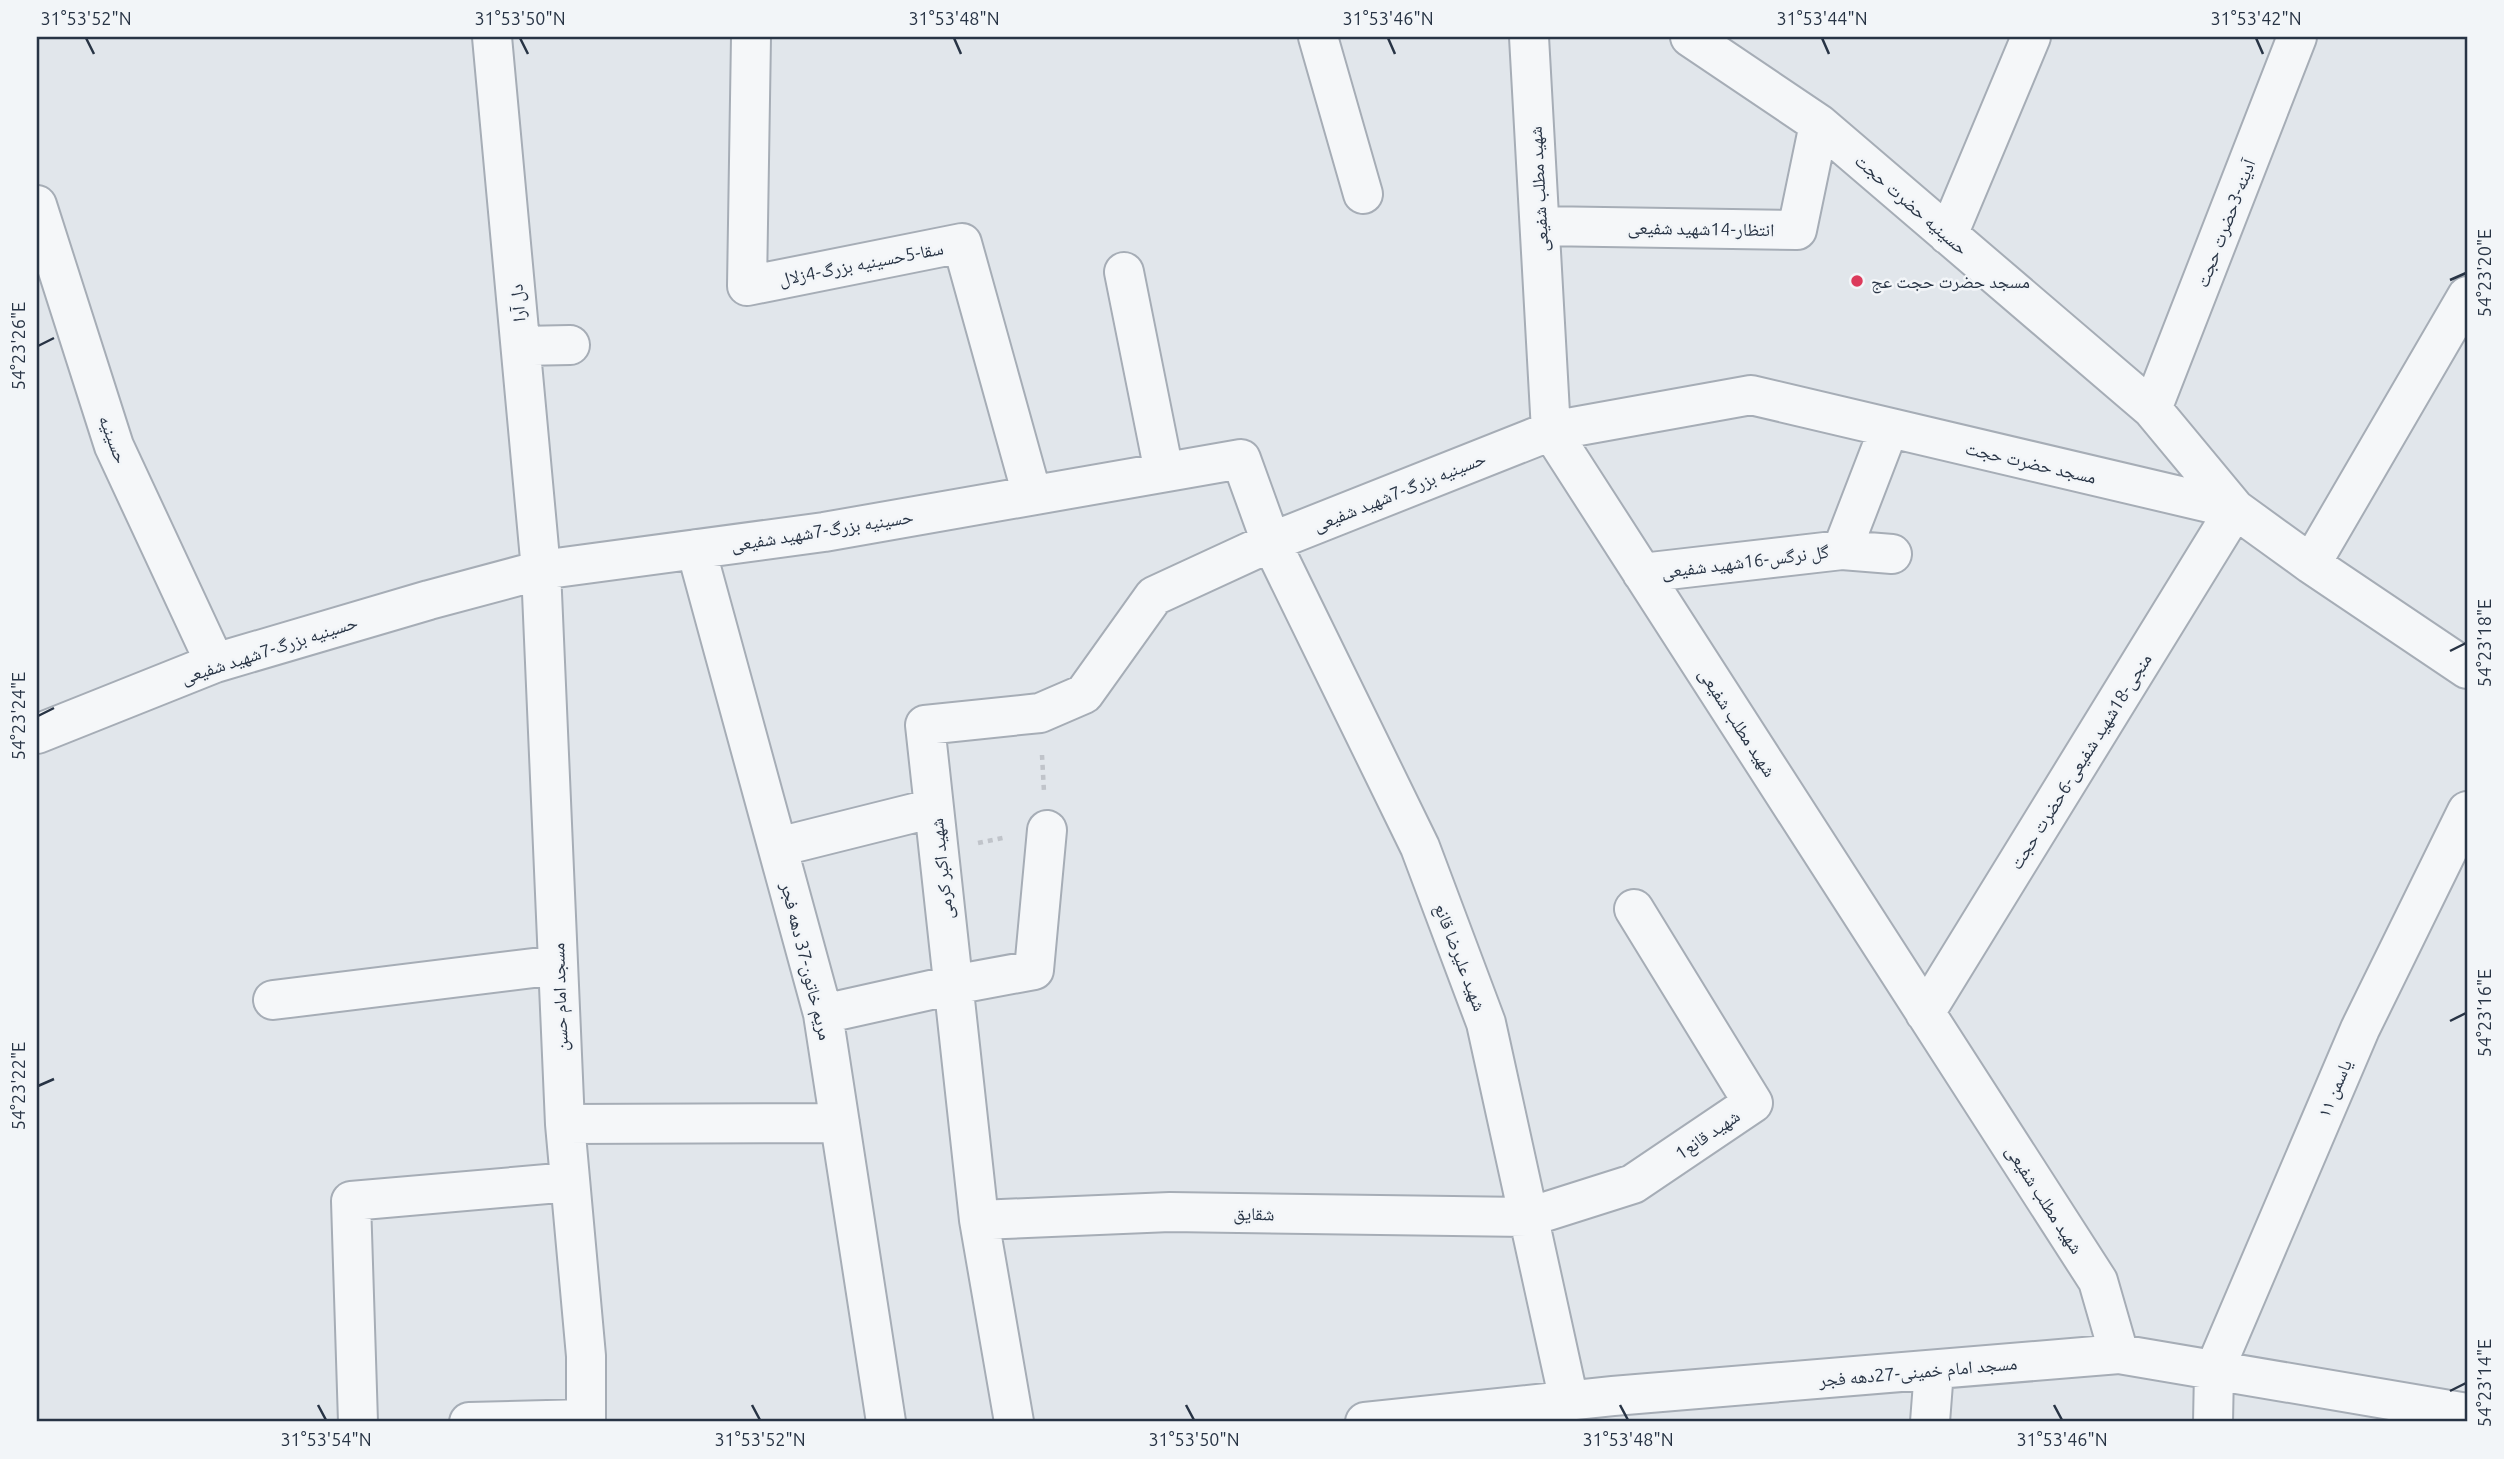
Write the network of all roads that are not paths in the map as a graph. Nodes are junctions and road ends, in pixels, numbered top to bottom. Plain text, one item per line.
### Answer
1 (492, 37) edge
2 (751, 37) edge
3 (1318, 37) edge
4 (1529, 37) edge
5 (1690, 37) edge
6 (2031, 37) edge
7 (2297, 37) edge
8 (1819, 124) junction
9 (1363, 194) dead end
10 (37, 205) edge
11 (1540, 226) junction
12 (1948, 235) junction
13 (1124, 272) dead end
14 (2467, 296) edge
15 (570, 345) dead end
16 (521, 346) junction
17 (2152, 409) junction
18 (1889, 428) junction
19 (1551, 431) junction
20 (1164, 472) junction
21 (1032, 495) junction
22 (2235, 509) junction
23 (1271, 542) junction
24 (695, 549) junction
25 (1842, 550) junction
26 (1892, 554) dead end
27 (2311, 564) junction
28 (541, 570) junction
29 (1643, 573) junction
30 (215, 663) junction
31 (2467, 669) edge
32 (37, 734) edge
33 (934, 808) junction
34 (2467, 811) edge
35 (1047, 830) road end
36 (778, 847) junction
37 (1634, 909) dead end
38 (558, 965) junction
39 (953, 985) junction
40 (272, 1000) dead end
41 (1925, 1013) junction
42 (823, 1014) junction
43 (565, 1124) junction
44 (840, 1124) junction
45 (570, 1182) junction
46 (1529, 1217) junction
47 (979, 1220) junction
48 (2119, 1354) junction
49 (1934, 1370) junction
50 (2214, 1371) junction
51 (1570, 1401) junction
52 (1612, 1409) edge
53 (2467, 1413) edge
54 (586, 1421) edge
55 (358, 1422) edge
56 (469, 1422) edge
57 (886, 1422) edge
58 (1013, 1422) edge
59 (1365, 1422) edge
60 (1930, 1422) edge
61 (2213, 1422) edge

1 - 16 street, دل آرا
2 - 21 street, سقا-5حسینیه بزرگ-4زلال
3 - 9 street
4 - 11 street, شهید مطلب شفیعی
5 - 8 street, حسینیه حضرت حجت
6 - 12 street
7 - 17 street, آدینه-3حضرت حجت
8 - 11 street, انتظار-14شهید شفیعی
8 - 12 street, حسینیه حضرت حجت
10 - 30 street, حسینیه
11 - 19 street, شهید مطلب شفیعی
12 - 17 street, حسینیه حضرت حجت
13 - 20 street
14 - 27 street
15 - 16 street
16 - 28 street, دل آرا
17 - 22 street, حسینیه حضرت حجت
18 - 19 street, مسجد حضرت حجت
18 - 22 street, مسجد حضرت حجت
18 - 25 street, گل نرگس-16شهید شفیعی
19 - 23 street, حسینیه بزرگ-7شهید شفیعی
19 - 29 street, شهید مطلب شفیعی
20 - 21 street, حسینیه بزرگ-7شهید شفیعی
20 - 23 street, حسینیه بزرگ-7شهید شفیعی
21 - 24 street, حسینیه بزرگ-7شهید شفیعی
22 - 27 street, مسجد حضرت حجت
22 - 41 street, منجی-18شهید شفیعی-6حضرت حجت
23 - 33 street, شهید اکبر کرمی
23 - 46 street, شهید علیرضا قانع
24 - 28 street, حسینیه بزرگ-7شهید شفیعی
24 - 36 street, مریم خاتون-37 دهه فجر
25 - 26 street
25 - 29 street, گل نرگس-16شهید شفیعی
27 - 31 street, مسجد حضرت حجت
28 - 30 street, حسینیه بزرگ-7شهید شفیعی
28 - 38 street, مسجد امام حسن
29 - 41 street, شهید مطلب شفیعی
30 - 32 street, حسینیه بزرگ-7شهید شفیعی
33 - 36 street
33 - 39 street, شهید اکبر کرمی
34 - 50 street, یاسمن ۱۱
35 - 39 street
36 - 42 street, مریم خاتون-37 دهه فجر
37 - 46 street, 1شهید قانع
38 - 40 street
38 - 43 street, مسجد امام حسن
39 - 42 street
39 - 47 street, شهید اکبر کرمی
41 - 48 street, شهید مطلب شفیعی
42 - 44 street, مریم خاتون-37 دهه فجر
43 - 44 street
43 - 45 street, مسجد امام حسن
44 - 57 street, مریم خاتون-37 دهه فجر
45 - 54 street, مسجد امام حسن
45 - 55 street
46 - 47 street, شقایق
46 - 51 street, شهید علیرضا قانع
47 - 58 street, شهید اکبر کرمی
48 - 49 street, مسجد امام خمینی-27دهه فجر
48 - 50 street, مسجد امام خمینی-27دهه فجر
49 - 52 street, مسجد امام خمینی-27دهه فجر
49 - 60 street
50 - 53 street, مسجد امام خمینی-27دهه فجر
50 - 61 street
51 - 52 street, مسجد امام خمینی-27دهه فجر
51 - 59 street, مسجد امام خمینی-27دهه فجر
54 - 56 street

